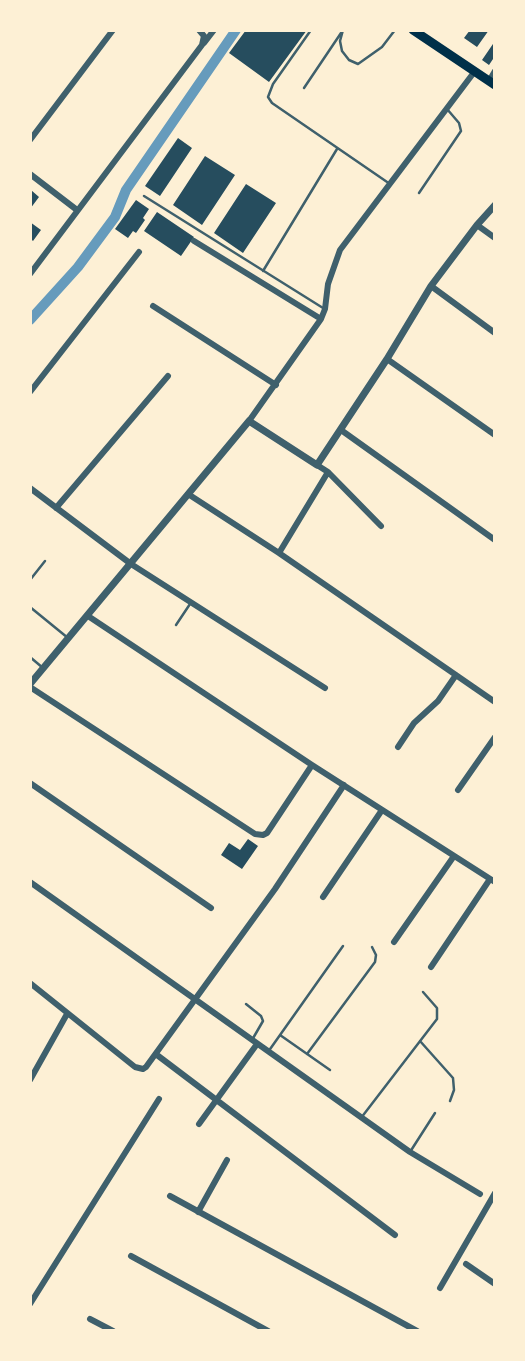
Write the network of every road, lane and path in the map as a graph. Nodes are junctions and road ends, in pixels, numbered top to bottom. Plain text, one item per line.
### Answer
1 (113, 30) edge
2 (199, 30) edge
3 (214, 30) edge
4 (311, 30) edge
5 (395, 30) edge
6 (413, 30) edge
7 (202, 45) junction
8 (475, 71) junction
9 (495, 71) edge
10 (492, 83) edge
11 (304, 88) dead end
12 (447, 109) junction
13 (30, 140) edge
14 (337, 149) junction
15 (30, 174) edge
16 (390, 184) junction
17 (419, 193) dead end
18 (144, 196) dead end
19 (495, 205) edge
20 (78, 210) junction
21 (477, 225) junction
22 (495, 237) edge
23 (194, 241) dead end
24 (139, 252) dead end
25 (263, 271) junction
26 (30, 274) edge
27 (431, 286) junction
28 (153, 306) dead end
29 (325, 309) junction
30 (321, 319) junction
31 (495, 333) edge
32 (387, 359) junction
33 (168, 376) dead end
34 (276, 385) junction
35 (30, 392) edge
36 (249, 421) junction
37 (341, 430) junction
38 (495, 435) edge
39 (317, 465) junction
40 (328, 472) junction
41 (30, 488) edge
42 (188, 494) junction
43 (56, 508) junction
44 (381, 526) dead end
45 (495, 540) edge
46 (279, 553) junction
47 (46, 561) dead end
48 (131, 564) junction
49 (30, 580) edge
50 (191, 603) junction
51 (30, 607) edge
52 (88, 616) junction
53 (176, 625) dead end
54 (69, 638) junction
55 (30, 657) edge
56 (44, 668) junction
57 (456, 675) junction
58 (30, 685) edge
59 (325, 688) dead end
60 (494, 699) edge
61 (495, 737) edge
62 (398, 747) dead end
63 (312, 765) junction
64 (30, 783) edge
65 (344, 785) junction
66 (458, 790) dead end
67 (382, 810) junction
68 (454, 856) junction
69 (493, 880) edge
70 (30, 882) edge
71 (323, 897) dead end
72 (211, 908) dead end
73 (394, 942) dead end
74 (344, 946) dead end
75 (372, 947) dead end
76 (431, 967) dead end
77 (30, 983) edge
78 (423, 992) dead end
79 (196, 1001) junction
80 (246, 1004) dead end
81 (67, 1014) junction
82 (279, 1035) junction
83 (420, 1041) junction
84 (254, 1042) junction
85 (268, 1052) junction
86 (307, 1054) junction
87 (157, 1055) junction
88 (330, 1070) dead end
89 (30, 1080) edge
90 (159, 1099) dead end
91 (216, 1100) junction
92 (450, 1101) dead end
93 (435, 1114) dead end
94 (361, 1118) junction
95 (199, 1124) dead end
96 (410, 1152) junction
97 (227, 1160) dead end
98 (495, 1193) edge
99 (480, 1194) dead end
100 (170, 1196) dead end
101 (198, 1212) junction
102 (395, 1235) dead end
103 (131, 1256) dead end
104 (466, 1264) dead end
105 (495, 1284) edge
106 (440, 1288) dead end
107 (30, 1304) edge
108 (90, 1319) dead end
109 (113, 1331) edge
110 (268, 1331) edge
111 (418, 1331) edge

1 - 13 street
2 - 7 street
3 - 7 street
4 - 14 lane
5 - 11 lane
6 - 8 main road
7 - 20 street
8 - 10 main road
8 - 12 street
9 - 10 street
12 - 16 street
12 - 17 lane
14 - 16 lane
14 - 25 lane
15 - 20 street
16 - 29 street
18 - 25 lane
19 - 21 street
20 - 26 street
21 - 22 street
21 - 27 street
23 - 30 street
24 - 35 street
25 - 29 lane
27 - 31 street
27 - 32 street
28 - 34 street
29 - 30 street
30 - 34 street
32 - 37 street
32 - 38 street
33 - 43 street
34 - 36 street
36 - 39 street
36 - 42 street
37 - 39 street
37 - 45 street
39 - 40 street
40 - 44 street
40 - 46 street
41 - 43 street
42 - 46 street
42 - 48 street
43 - 48 street
46 - 57 street
47 - 49 lane
48 - 50 street
48 - 52 street
50 - 53 lane
50 - 59 street
51 - 54 lane
52 - 54 street
52 - 63 street
54 - 56 street
55 - 56 lane
56 - 58 street
57 - 60 street
57 - 62 street
58 - 63 street
61 - 66 street
63 - 65 street
64 - 72 street
65 - 67 street
65 - 79 street
67 - 68 street
67 - 71 street
68 - 69 street
68 - 73 street
69 - 76 street
70 - 79 street
74 - 82 lane
75 - 86 lane
77 - 81 street
78 - 83 lane
79 - 84 street
79 - 87 street
80 - 84 lane
81 - 87 street
81 - 89 street
82 - 85 lane
82 - 86 lane
83 - 92 lane
83 - 94 lane
84 - 85 street
84 - 91 street
85 - 94 street
86 - 88 lane
87 - 91 street
90 - 107 street
91 - 95 street
91 - 102 street
93 - 96 lane
94 - 96 street
96 - 99 street
97 - 101 street
98 - 106 street
100 - 101 street
101 - 111 street
103 - 110 street
104 - 105 street
108 - 109 street

